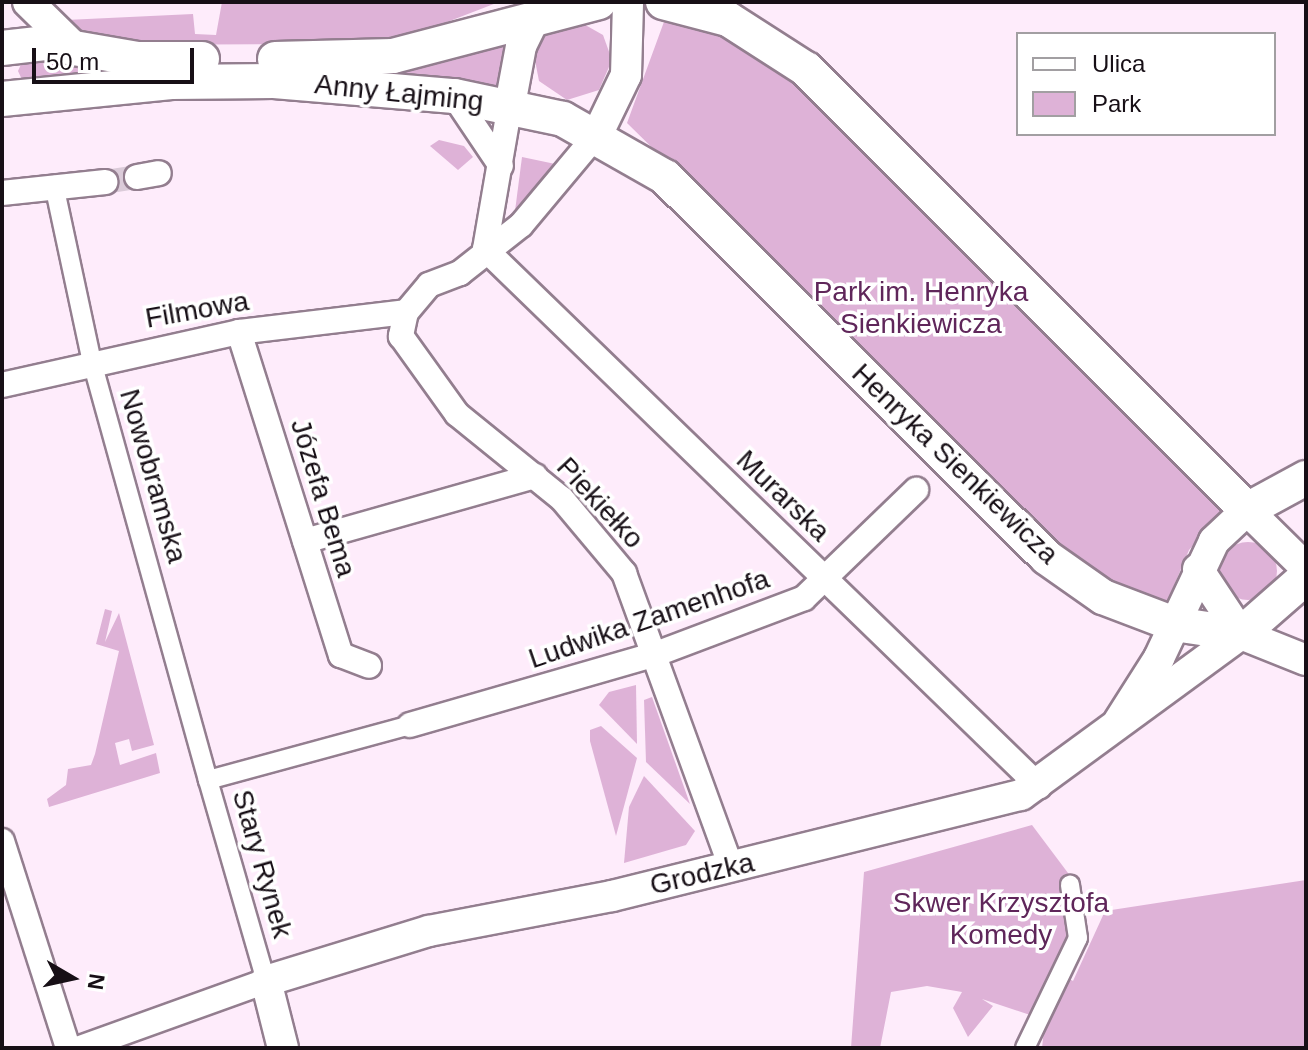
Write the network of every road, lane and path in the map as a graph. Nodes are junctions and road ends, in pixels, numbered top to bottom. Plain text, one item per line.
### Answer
1 (22, 2) edge
2 (28, 2) edge
3 (599, 2) edge
4 (628, 2) edge
5 (663, 2) edge
6 (539, 8) edge
7 (730, 10) edge
8 (74, 47) junction
9 (4, 49) edge
10 (454, 96) junction
11 (2, 99) edge
12 (510, 105) junction
13 (598, 133) junction
14 (501, 166) junction
15 (105, 182) tunnel mouth
16 (54, 185) junction
17 (2, 193) edge
18 (485, 249) junction
19 (406, 312) junction
20 (239, 332) junction
21 (92, 362) junction
22 (2, 385) edge
23 (535, 476) junction
24 (1306, 478) edge
25 (916, 490) dead end
26 (1247, 510) junction
27 (305, 541) junction
28 (1306, 568) edge
29 (1198, 569) junction
30 (1306, 577) edge
31 (827, 581) junction
32 (1174, 624) junction
33 (1241, 634) junction
34 (656, 654) junction
35 (1306, 660) edge
36 (369, 666) dead end
37 (1117, 722) junction
38 (410, 725) joint
39 (208, 780) junction
40 (1039, 786) junction
41 (2, 841) edge
42 (731, 867) junction
43 (1070, 885) dead end
44 (266, 981) junction
45 (68, 1048) edge
46 (80, 1048) edge
47 (283, 1048) edge
48 (1025, 1048) edge

1 - 9 street
2 - 8 street
3 - 6 main road, Anny Łajming
4 - 13 street
5 - 7 main road
6 - 8 main road, Anny Łajming
6 - 12 street
7 - 26 main road
8 - 9 main road, Anny Łajming
10 - 11 main road, Anny Łajming
10 - 12 main road, Anny Łajming
10 - 14 street
12 - 13 main road, Anny Łajming
12 - 14 street
13 - 18 street
13 - 32 main road, Henryka Sienkiewicza
14 - 18 street
15 - 16 street
16 - 17 street
16 - 21 street, Nowobramska
18 - 19 street
18 - 31 street, Murarska
19 - 20 street, Filmowa
19 - 23 street, Piekiełko
20 - 21 street, Filmowa
20 - 27 street, Józefa Bema
21 - 22 street, Filmowa
21 - 39 street, Nowobramska
23 - 27 street
23 - 34 street, Piekiełko
24 - 26 main road
25 - 31 street, Ludwika Zamenhofa
26 - 28 street
26 - 29 street, Grodzka
27 - 36 street, Józefa Bema
29 - 32 street, Grodzka
29 - 33 street
30 - 33 main road
31 - 34 street, Ludwika Zamenhofa
31 - 40 street, Murarska
32 - 33 main road, Henryka Sienkiewicza
32 - 37 street, Grodzka
33 - 35 street
33 - 37 street, Grodzka
34 - 38 street, Ludwika Zamenhofa
34 - 42 street, Piekiełko
37 - 40 street, Grodzka
38 - 39 street, Stary Rynek
39 - 44 street, Stary Rynek
40 - 42 street, Grodzka
41 - 45 street
42 - 44 street, Grodzka
43 - 48 street
44 - 46 street
44 - 47 street

